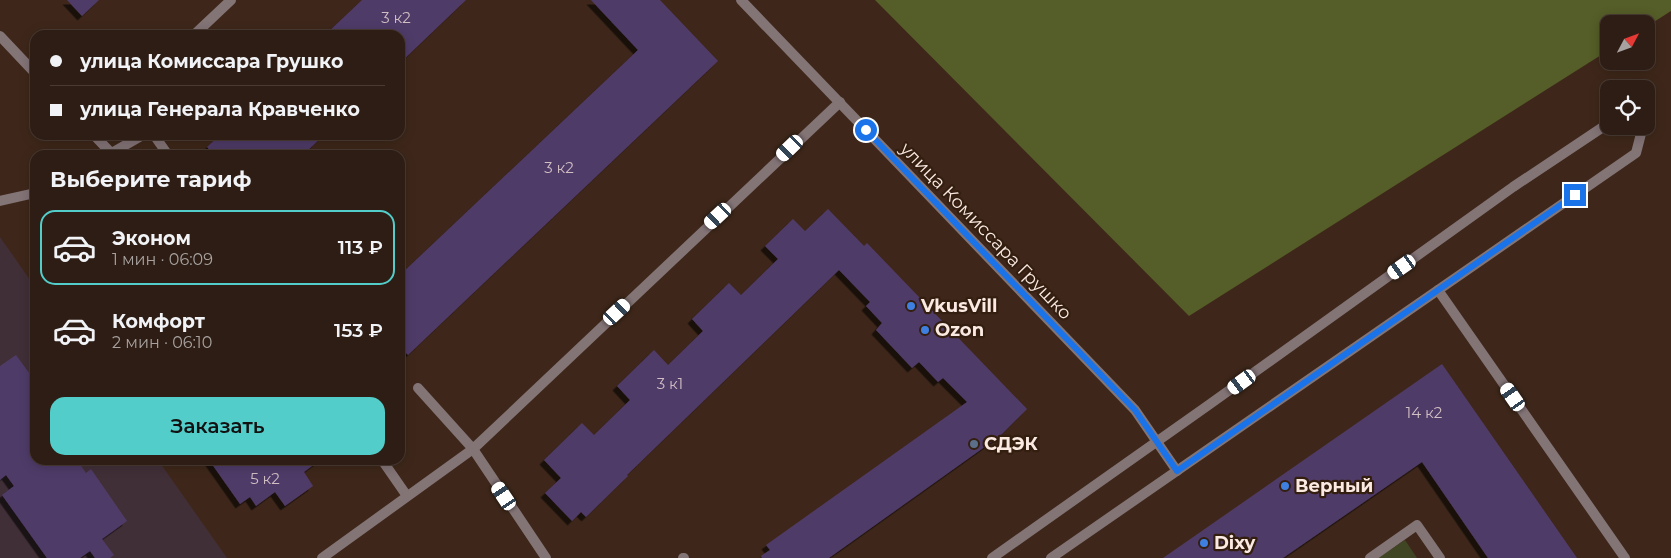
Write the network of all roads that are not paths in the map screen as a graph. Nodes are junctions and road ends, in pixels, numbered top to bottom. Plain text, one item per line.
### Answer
1 (231, 0) edge
2 (742, 0) edge
3 (199, 30) edge
4 (0, 36) edge
5 (30, 68) edge
6 (840, 102) junction
7 (1600, 129) edge
8 (1641, 135) edge
9 (98, 140) edge
10 (134, 140) edge
11 (107, 150) edge
12 (117, 150) edge
13 (30, 194) edge
14 (0, 201) edge
15 (1438, 290) junction
16 (418, 388) dead end
17 (1157, 442) junction
18 (472, 449) junction
19 (385, 465) edge
20 (1177, 471) junction
21 (407, 496) junction
22 (322, 558) edge
23 (546, 558) edge
24 (992, 558) edge
25 (1051, 558) edge
26 (1370, 558) edge
27 (1440, 558) edge
28 (1625, 558) edge

1 - 3 street
2 - 6 street, улица Комиссара Грушко
4 - 5 street
6 - 17 street, улица Комиссара Грушко
6 - 18 street
7 - 17 street
8 - 15 street
9 - 11 street
10 - 12 street
13 - 14 street
15 - 20 street
15 - 28 street
16 - 18 street
17 - 20 street, улица Комиссара Грушко
17 - 24 street
18 - 21 street
18 - 23 street
19 - 21 street
20 - 25 street
21 - 22 street
26 - 27 street

